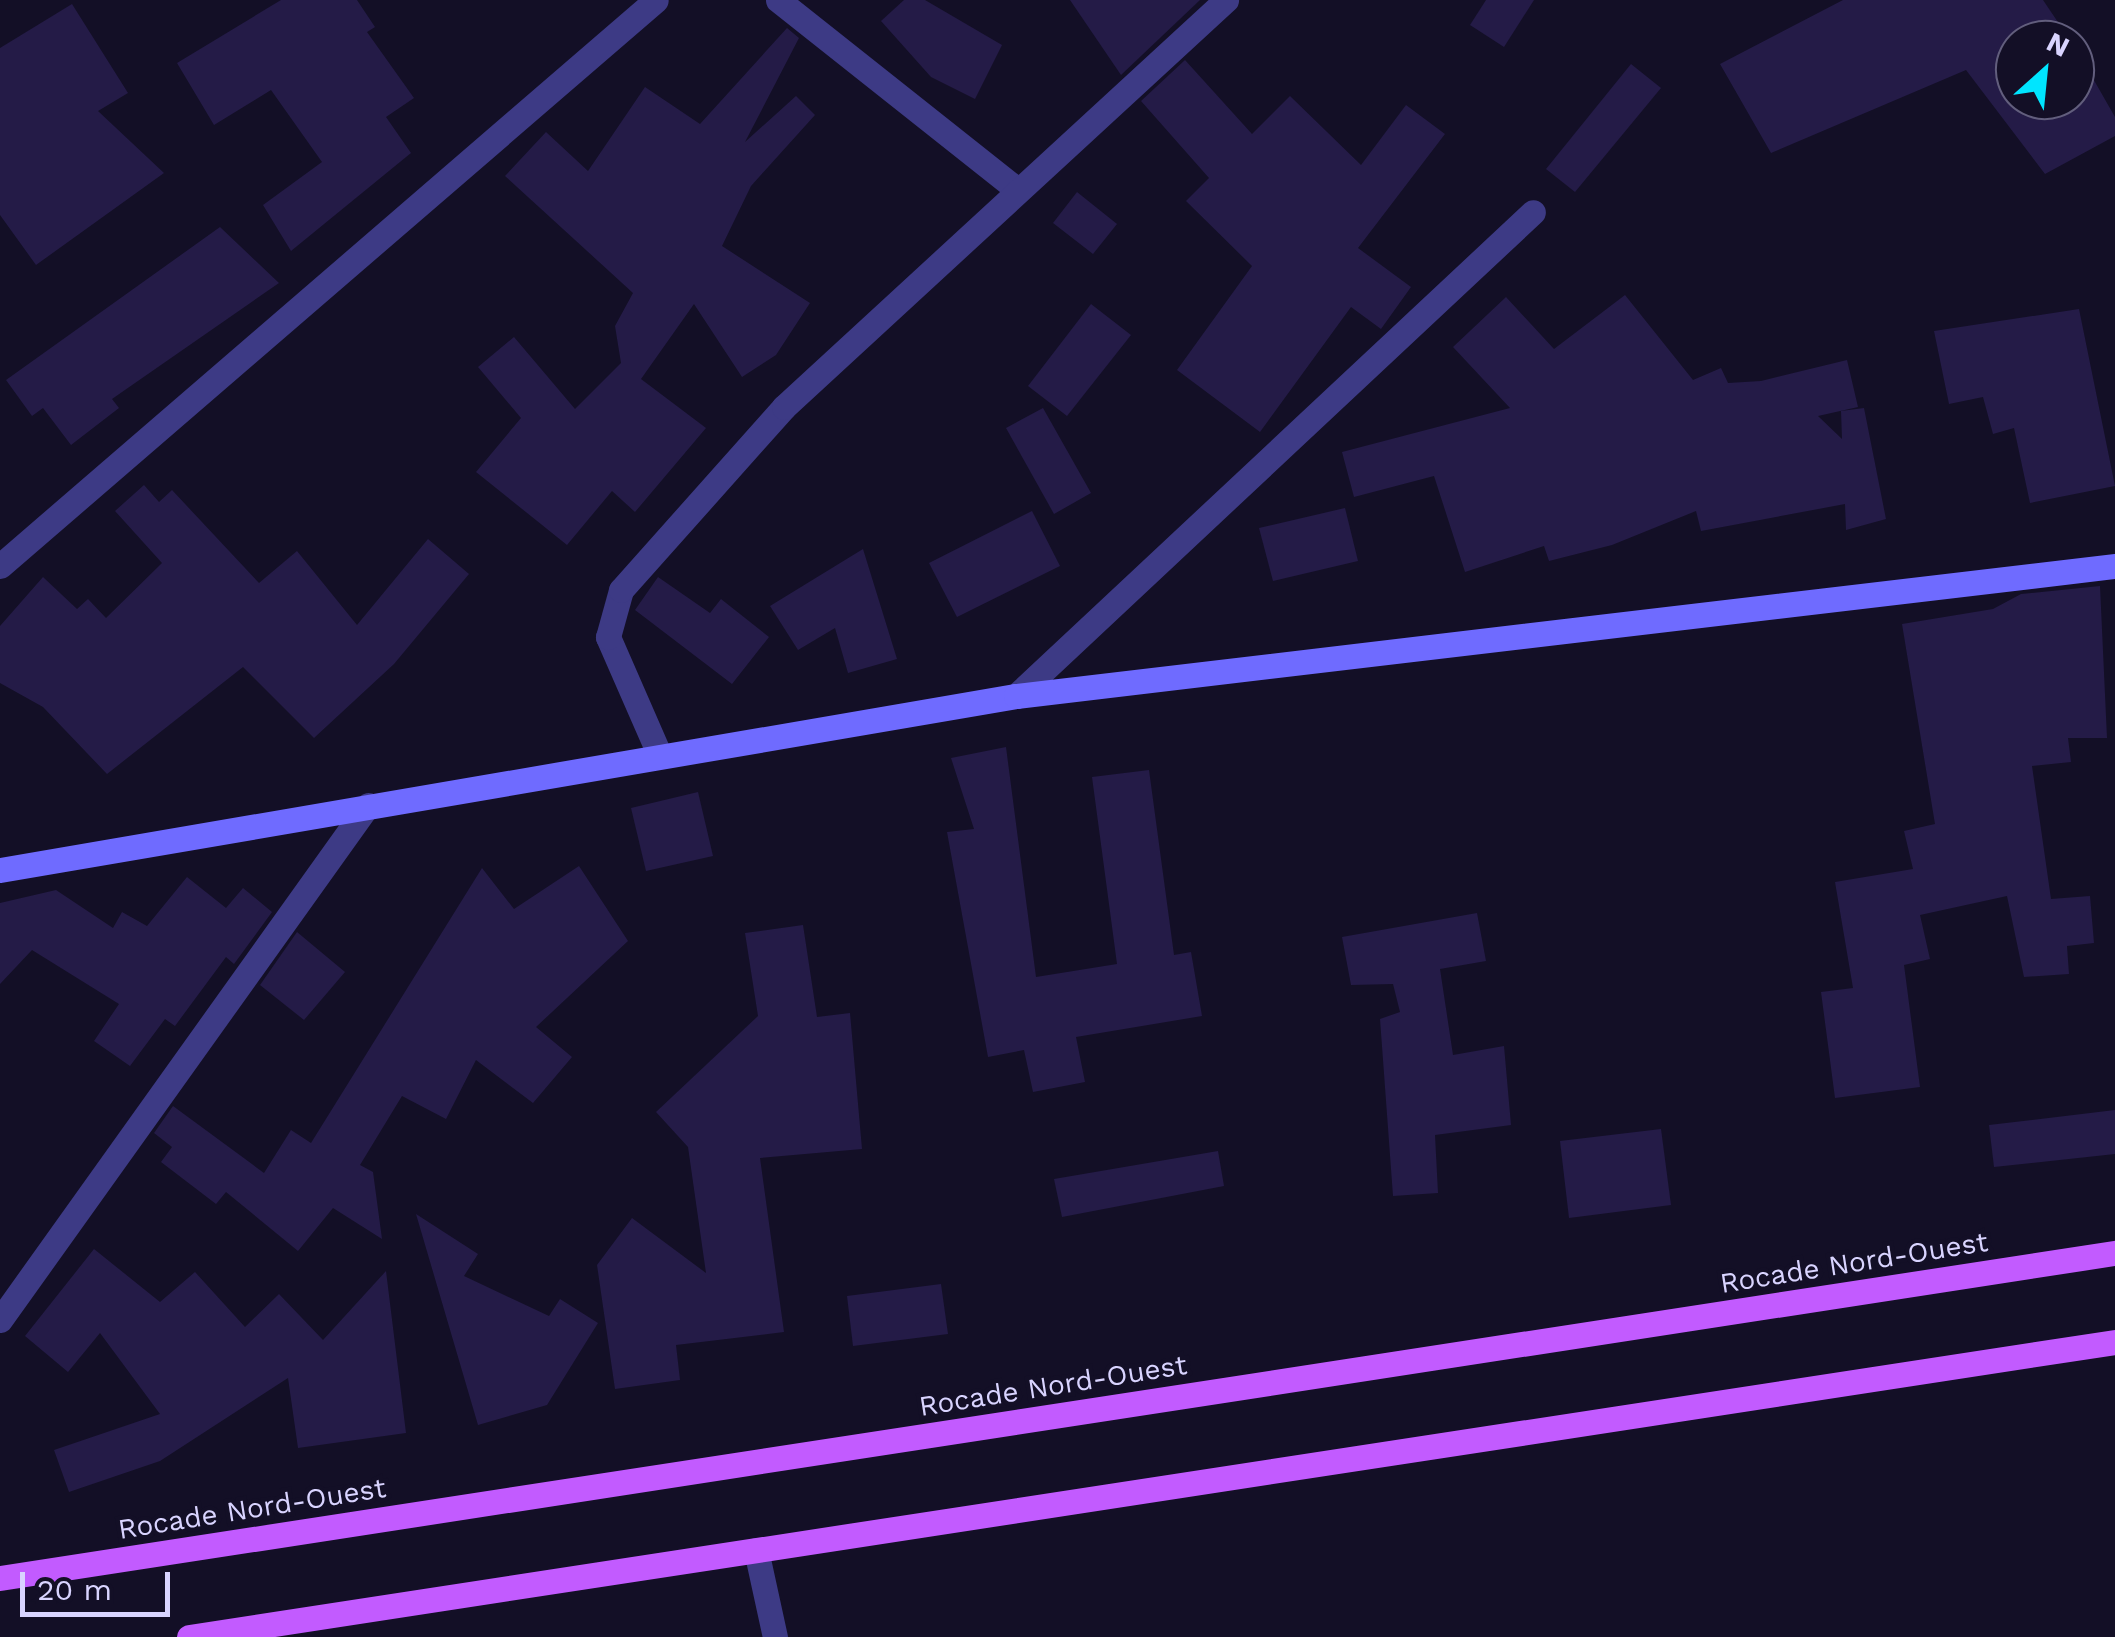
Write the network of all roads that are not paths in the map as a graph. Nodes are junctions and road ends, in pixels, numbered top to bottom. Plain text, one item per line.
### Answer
1 (656, 0) edge
2 (778, 0) edge
3 (1226, 0) edge
4 (1015, 188) junction
5 (1533, 212) dead end
6 (0, 566) edge
7 (2115, 566) edge
8 (1016, 696) junction
9 (660, 756) junction
10 (368, 805) junction
11 (0, 870) edge
12 (2115, 1253) edge
13 (0, 1320) edge
14 (2115, 1342) edge
15 (756, 1550) junction
16 (0, 1578) edge
17 (188, 1637) edge
18 (775, 1637) edge

1 - 6 street
2 - 4 street
3 - 4 street
4 - 9 street
5 - 8 street
7 - 8 street
8 - 9 street
9 - 10 street
10 - 11 street
10 - 13 street
12 - 16 main road, Rocade Nord-Ouest
14 - 15 main road
15 - 17 main road
15 - 18 street

